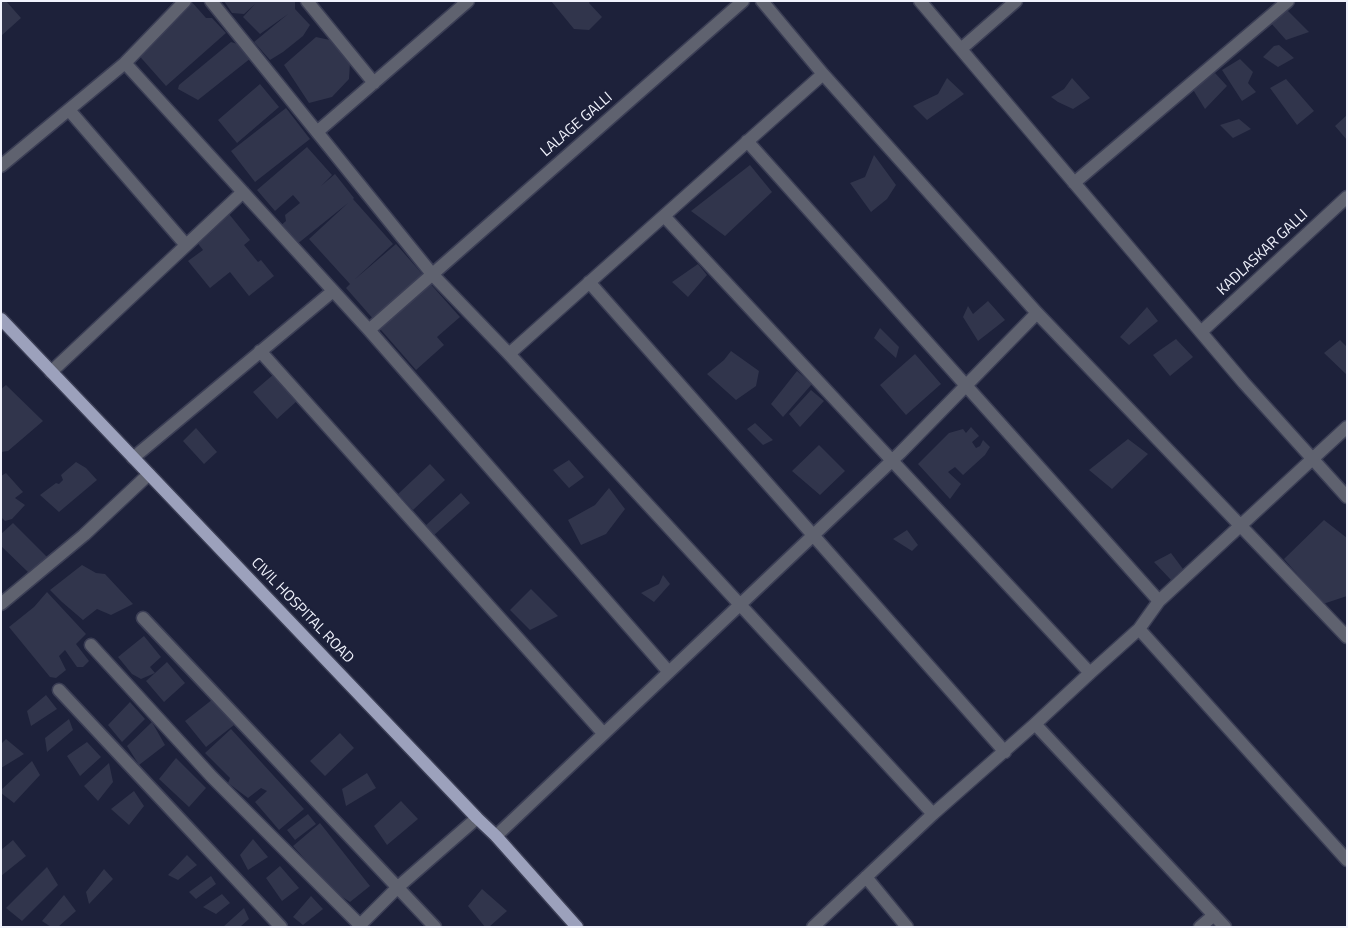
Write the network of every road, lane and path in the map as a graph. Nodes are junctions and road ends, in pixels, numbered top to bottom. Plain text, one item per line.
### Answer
1 (185, 1) edge
2 (210, 1) edge
3 (307, 1) edge
4 (468, 1) edge
5 (743, 1) edge
6 (762, 1) edge
7 (920, 1) edge
8 (1016, 1) edge
9 (1288, 1) edge
10 (961, 49) junction
11 (124, 63) junction
12 (823, 74) junction
13 (374, 83) junction
14 (69, 110) junction
15 (317, 132) junction
16 (747, 142) junction
17 (1, 166) edge
18 (1074, 183) junction
19 (242, 192) junction
20 (1347, 197) edge
21 (664, 216) junction
22 (186, 245) junction
23 (432, 274) junction
24 (589, 282) junction
25 (333, 291) junction
26 (1037, 313) junction
27 (1, 319) edge
28 (369, 330) junction
29 (1201, 332) junction
30 (260, 351) junction
31 (509, 354) junction
32 (51, 372) junction
33 (965, 386) junction
34 (1347, 427) edge
35 (133, 458) junction
36 (1312, 458) junction
37 (892, 461) junction
38 (149, 474) junction
39 (1347, 497) edge
40 (1240, 526) junction
41 (813, 535) junction
42 (1159, 601) junction
43 (1, 604) edge
44 (739, 604) junction
45 (143, 618) dead end
46 (1139, 629) junction
47 (1347, 637) edge
48 (91, 645) dead end
49 (668, 671) junction
50 (1090, 673) junction
51 (59, 690) dead end
52 (1035, 724) junction
53 (603, 734) junction
54 (1005, 752) junction
55 (933, 814) junction
56 (477, 818) junction
57 (496, 836) junction
58 (1347, 860) edge
59 (866, 877) junction
60 (398, 887) junction
61 (1214, 915) junction
62 (359, 926) edge
63 (281, 927) edge
64 (435, 927) edge
65 (578, 927) edge
66 (813, 927) edge
67 (907, 927) edge
68 (1200, 927) edge
69 (1225, 927) edge

1 - 11 street
2 - 15 street
3 - 13 street
4 - 13 street
5 - 23 street, LALAGE GALLI
6 - 12 street
7 - 10 street
8 - 10 street
9 - 18 street
10 - 18 street
11 - 14 street
11 - 19 street
12 - 16 street
12 - 26 street
13 - 15 street
14 - 17 street
14 - 22 street
15 - 23 street
16 - 21 street
16 - 33 street
18 - 29 street
19 - 22 street
19 - 25 street
20 - 29 street, KADLASKAR GALLI
21 - 24 street
21 - 37 street
22 - 32 street
23 - 28 street, LALAGE GALLI
23 - 31 street
24 - 31 street
24 - 41 street
25 - 28 street
25 - 30 street
26 - 33 street
26 - 40 street
27 - 32 main road, CIVIL HOSPITAL ROAD
28 - 49 street
29 - 36 street
30 - 35 street
30 - 53 street
31 - 44 street
32 - 35 main road, CIVIL HOSPITAL ROAD
33 - 37 street
33 - 42 street
34 - 36 street
35 - 38 main road, CIVIL HOSPITAL ROAD
36 - 39 street
36 - 40 street
37 - 41 street
37 - 50 street
38 - 43 street
38 - 56 main road, CIVIL HOSPITAL ROAD
40 - 42 street
40 - 47 street
41 - 44 street
41 - 54 street
42 - 46 street
44 - 49 street
44 - 55 street
45 - 60 street
46 - 50 street
46 - 58 street
48 - 62 street
49 - 53 street
50 - 52 street
51 - 63 street
52 - 54 street
52 - 61 street
53 - 57 street
54 - 55 street
55 - 59 street
56 - 57 main road, CIVIL HOSPITAL ROAD
56 - 60 street
57 - 65 main road, CIVIL HOSPITAL ROAD
59 - 66 street
59 - 67 street
60 - 62 street
60 - 64 street
61 - 68 street
61 - 69 street

